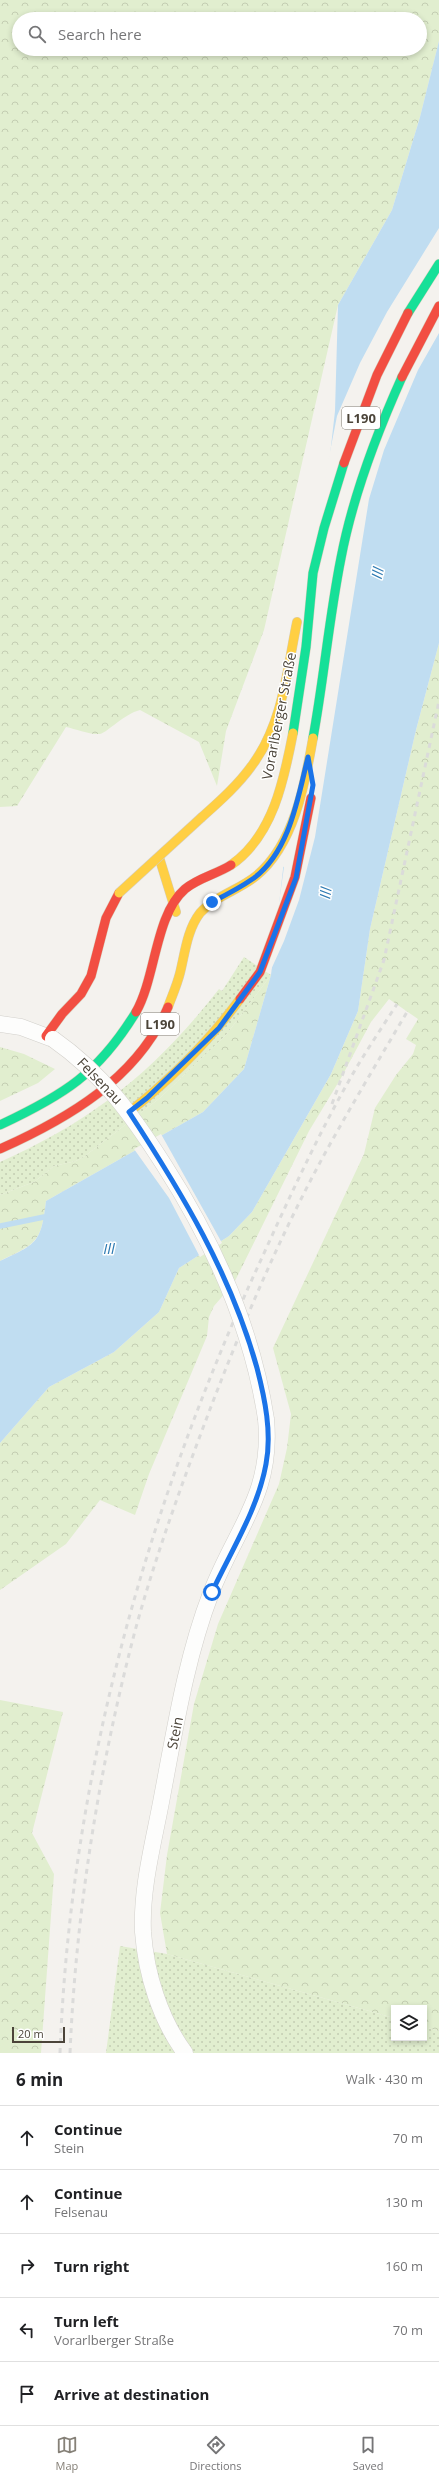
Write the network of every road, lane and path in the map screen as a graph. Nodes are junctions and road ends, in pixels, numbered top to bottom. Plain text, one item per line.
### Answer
1 (439, 264) edge
2 (439, 306) edge
3 (311, 583) junction
4 (308, 757) junction
5 (170, 863) dead end
6 (193, 873) dead end
7 (212, 875) junction
8 (212, 902) junction
9 (173, 906) junction
10 (187, 937) junction
11 (0, 1024) edge
12 (50, 1037) junction
13 (129, 1112) junction
14 (0, 1125) edge
15 (0, 1149) edge
16 (266, 1419) joint
17 (185, 2053) edge

1 - 3 main road, Vorarlberger Straße / L190
2 - 4 main road, L190
3 - 7 main road, Vorarlberger Straße / L190
3 - 12 main road, bridge
4 - 8 main road, L190
4 - 13 main road
5 - 9 main road
6 - 7 main road
7 - 9 main road, Vorarlberger Straße / L190
8 - 9 main road
8 - 10 main road, L190
9 - 10 main road
9 - 14 main road, Vorarlberger Straße / L190
10 - 15 main road, L190
11 - 12 street, Felsenau
12 - 13 street, Felsenau, bridge
13 - 16 street, Felsenau, bridge
16 - 17 street, Stein

